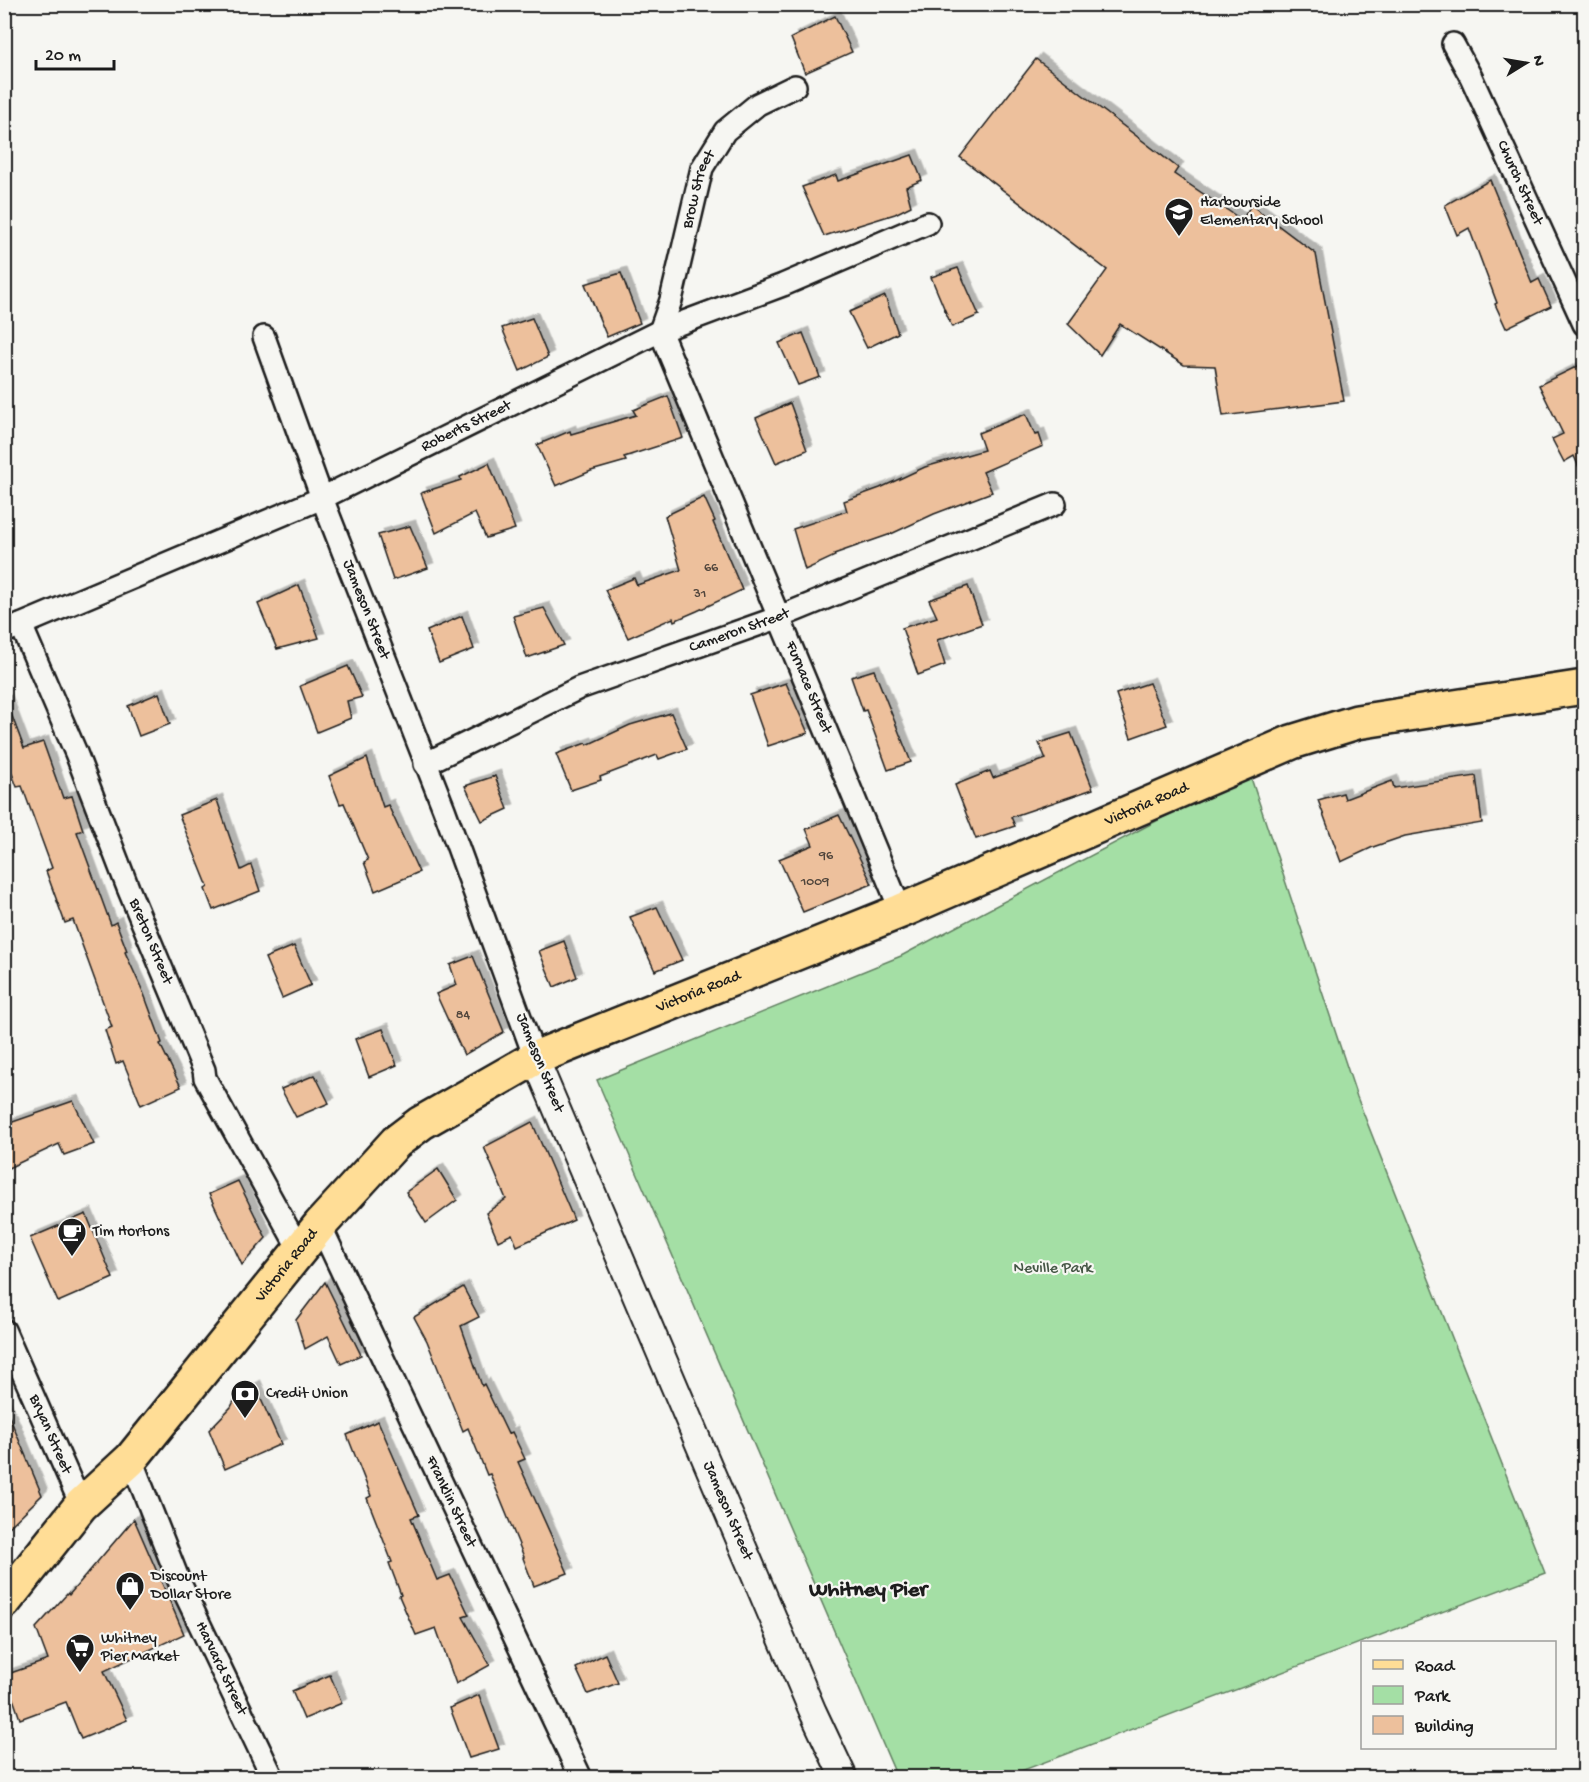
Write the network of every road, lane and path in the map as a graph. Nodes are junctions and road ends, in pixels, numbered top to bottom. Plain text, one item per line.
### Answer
1 (1453, 44) dead end
2 (795, 86) dead end
3 (928, 223) dead end
4 (1584, 324) edge
5 (660, 331) junction
6 (264, 337) dead end
7 (322, 498) junction
8 (1055, 504) dead end
9 (777, 618) junction
10 (13, 628) edge
11 (1584, 687) edge
12 (425, 764) junction
13 (901, 911) junction
14 (536, 1058) junction
15 (310, 1237) junction
16 (4, 1330) edge
17 (131, 1459) junction
18 (81, 1505) junction
19 (4, 1602) edge
20 (273, 1778) edge
21 (581, 1778) edge
22 (844, 1778) edge

1 - 4 street, Church Street
2 - 5 street, Brow Street
3 - 5 street, Roberts Street
5 - 7 street, Roberts Street
5 - 9 street, Furnace Street
6 - 7 street, Jameson Street
7 - 10 street, Roberts Street
7 - 12 street, Jameson Street
8 - 9 street, Cameron Street
9 - 12 street, Cameron Street
9 - 13 street, Furnace Street
10 - 15 street, Breton Street
11 - 13 main road, Victoria Road
12 - 14 street, Jameson Street
13 - 14 main road, Victoria Road
14 - 15 main road, Victoria Road
14 - 22 street, Jameson Street
15 - 17 main road, Victoria Road
15 - 21 street, Franklin Street
16 - 18 street, Bryan Street
17 - 18 main road, Victoria Road
17 - 20 street, Harvard Street
18 - 19 main road, Victoria Road

